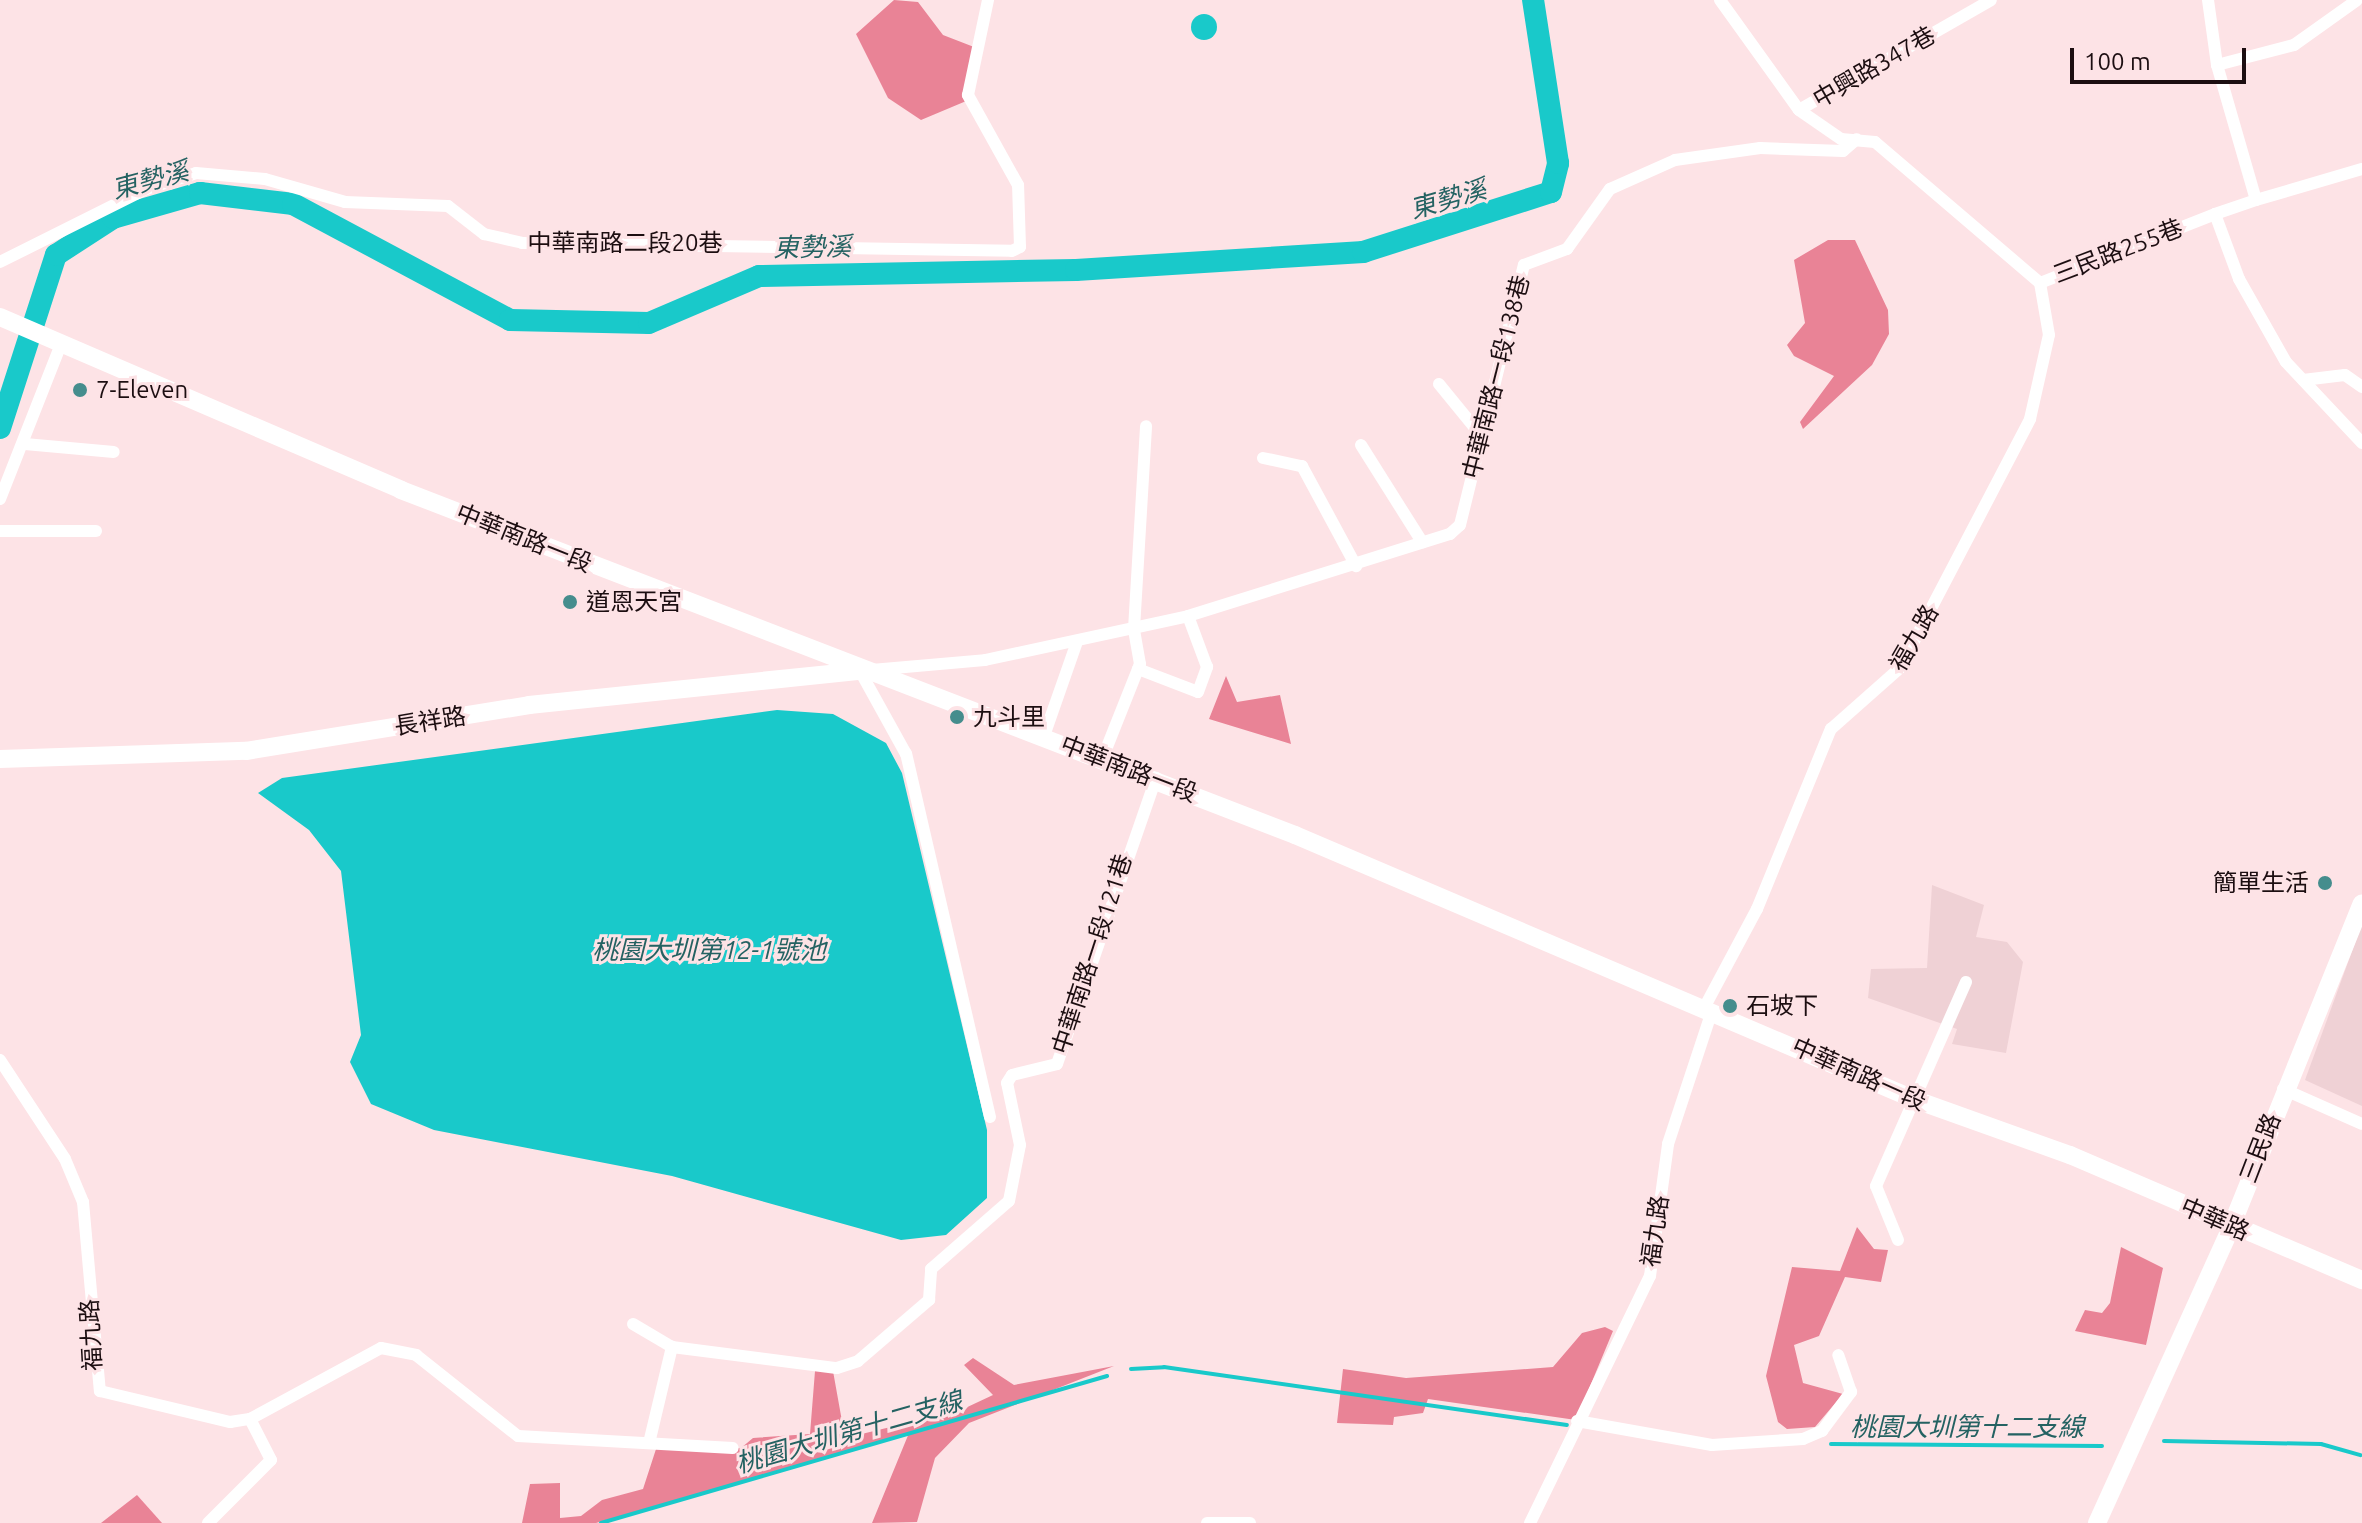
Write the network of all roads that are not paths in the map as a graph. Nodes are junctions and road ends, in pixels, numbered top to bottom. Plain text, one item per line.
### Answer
1 (988, 0) edge
2 (1720, 0) edge
3 (1991, 0) edge
4 (2208, 0) edge
5 (2357, 0) edge
6 (2217, 65) junction
7 (1799, 110) junction
8 (1857, 139) junction
9 (2362, 169) edge
10 (2256, 200) junction
11 (2215, 214) junction
12 (0, 262) edge
13 (2040, 283) junction
14 (0, 317) edge
15 (56, 339) junction
16 (2303, 380) junction
17 (1439, 384) dead end
18 (2362, 387) edge
19 (1146, 426) dead end
20 (1479, 433) junction
21 (2362, 443) edge
22 (25, 444) junction
23 (1361, 445) dead end
24 (114, 452) dead end
25 (1263, 458) dead end
26 (0, 499) edge
27 (0, 531) edge
28 (96, 531) dead end
29 (1422, 542) junction
30 (1356, 566) junction
31 (1188, 616) junction
32 (1134, 629) junction
33 (1077, 642) junction
34 (1138, 669) junction
35 (860, 671) junction
36 (1044, 736) junction
37 (1103, 757) junction
38 (0, 759) edge
39 (1156, 778) junction
40 (2362, 903) edge
41 (1966, 982) dead end
42 (1707, 1012) junction
43 (0, 1060) edge
44 (2283, 1089) junction
45 (1916, 1100) junction
46 (990, 1117) dead end
47 (2362, 1124) edge
48 (2070, 1155) joint
49 (2231, 1227) junction
50 (1898, 1240) dead end
51 (2362, 1280) edge
52 (633, 1324) dead end
53 (672, 1347) junction
54 (1838, 1355) dead end
55 (250, 1419) junction
56 (1577, 1421) junction
57 (650, 1439) junction
58 (733, 1448) dead end
59 (2098, 1520) edge
60 (208, 1523) edge
61 (1207, 1523) edge
62 (1250, 1523) edge
63 (1530, 1523) edge

1 - 12 street, 中華南路二段20巷
2 - 7 street, 三民路255巷
3 - 7 street, 中興路347巷
4 - 6 street
5 - 6 street
6 - 10 street
7 - 8 street, 三民路255巷
8 - 13 street, 三民路255巷
8 - 20 street, 中華南路一段138巷
9 - 10 street
10 - 11 street
11 - 13 street, 三民路255巷
11 - 16 street, 三民路255巷
13 - 42 street, 福九路
14 - 15 main road, 中華南路一段
15 - 22 street
15 - 35 main road, 中華南路一段
16 - 18 street
16 - 21 street, 三民路255巷
17 - 20 street
19 - 32 street
20 - 29 street, 中華南路一段138巷
22 - 24 street
22 - 26 street
23 - 29 street
25 - 30 street
27 - 28 street
29 - 30 street, 中華南路一段138巷
30 - 31 street, 中華南路一段138巷
31 - 32 street, 中華南路一段138巷
31 - 34 street
32 - 33 street, 中華南路一段138巷
32 - 34 street
33 - 35 street, 中華南路一段138巷
33 - 36 street
34 - 37 street
35 - 36 main road, 中華南路一段
35 - 38 main road, 長祥路
35 - 46 street
36 - 37 main road, 中華南路一段
37 - 39 main road, 中華南路一段
39 - 42 main road, 中華南路一段
39 - 53 street, 中華南路一段121巷
40 - 44 main road, 三民路
41 - 45 street
42 - 45 main road, 中華南路一段
42 - 56 street, 福九路
43 - 55 street, 福九路
44 - 47 street
44 - 49 main road, 三民路
45 - 48 main road, 中華南路一段
45 - 50 street
48 - 49 main road, 中華路
49 - 51 main road, 中華路
49 - 59 main road, 三民路
52 - 53 street, 中華南路一段121巷
53 - 57 street
54 - 56 street
55 - 57 street
55 - 60 street
56 - 63 street, 福九路
57 - 58 street
61 - 62 street

